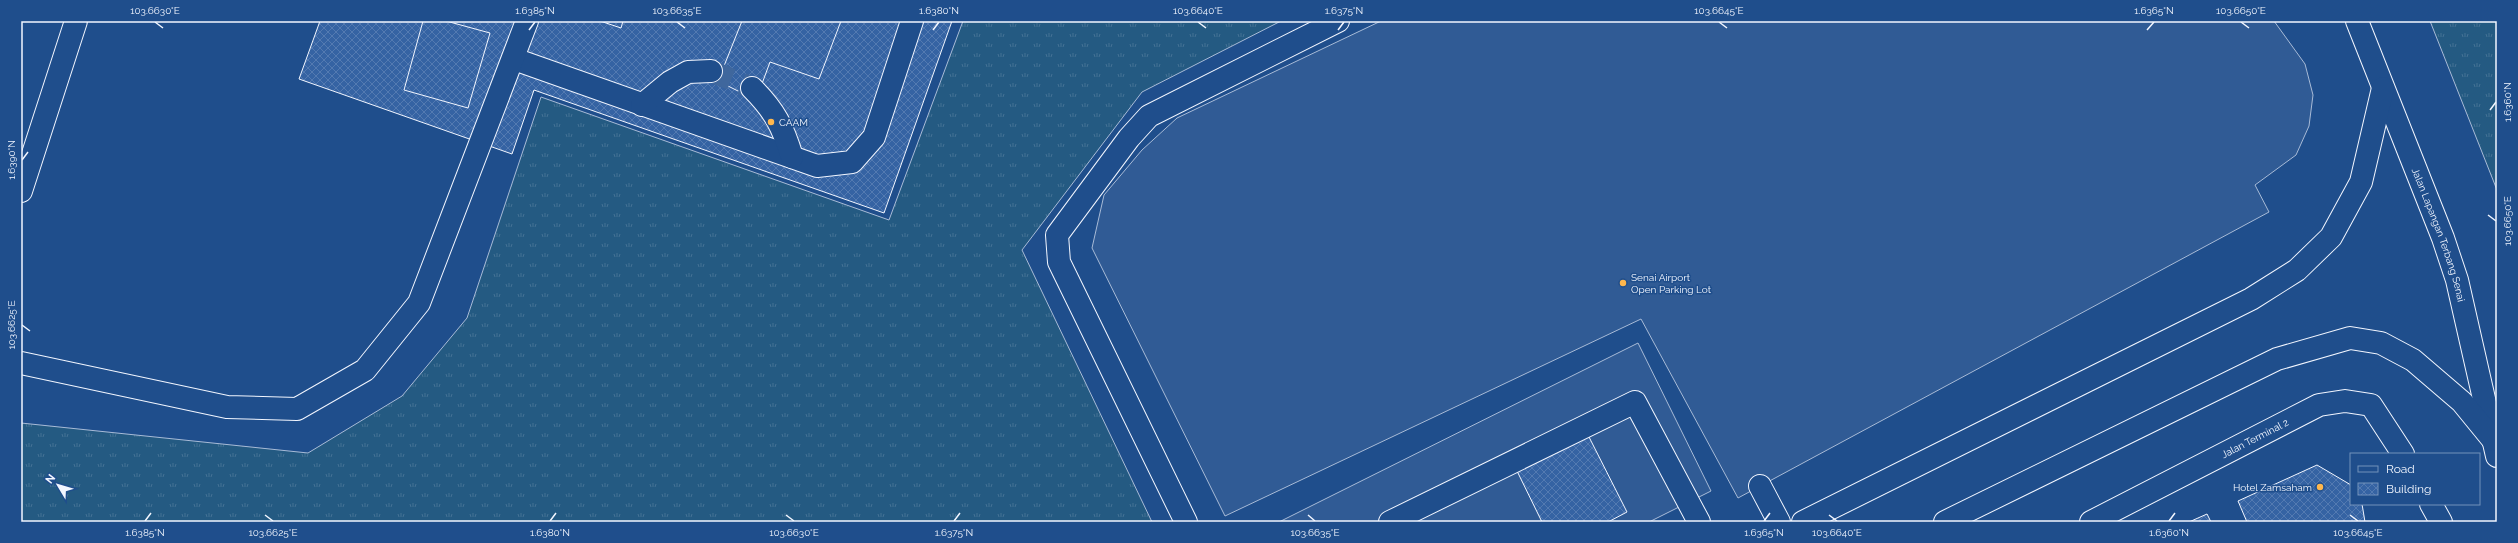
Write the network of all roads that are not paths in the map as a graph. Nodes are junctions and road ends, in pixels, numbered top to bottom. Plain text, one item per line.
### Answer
1 (76, 21) edge
2 (527, 21) edge
3 (912, 21) edge
4 (1338, 21) edge
5 (2357, 21) edge
6 (514, 59) junction
7 (711, 71) tunnel mouth
8 (752, 88) tunnel mouth
9 (2383, 88) junction
10 (642, 105) junction
11 (792, 157) junction
12 (21, 191) edge
13 (21, 362) edge
14 (2495, 448) edge
15 (2402, 453) edge
16 (1760, 486) dead end
17 (2432, 505) edge
18 (1186, 522) edge
19 (1390, 522) edge
20 (1699, 522) edge
21 (1779, 522) edge
22 (1803, 522) edge
23 (1945, 522) edge
24 (2091, 522) edge
25 (2441, 522) edge

1 - 12 street
2 - 6 street
3 - 11 street
4 - 18 street
5 - 9 street, Jalan Lapangan Terbang Senai
6 - 10 street
6 - 13 street
7 - 10 street
8 - 11 street
9 - 14 street, Jalan Lapangan Terbang Senai
9 - 22 street
10 - 11 street
14 - 23 street
15 - 24 street, Jalan Terminal 2
16 - 21 street
17 - 25 street
19 - 20 street

